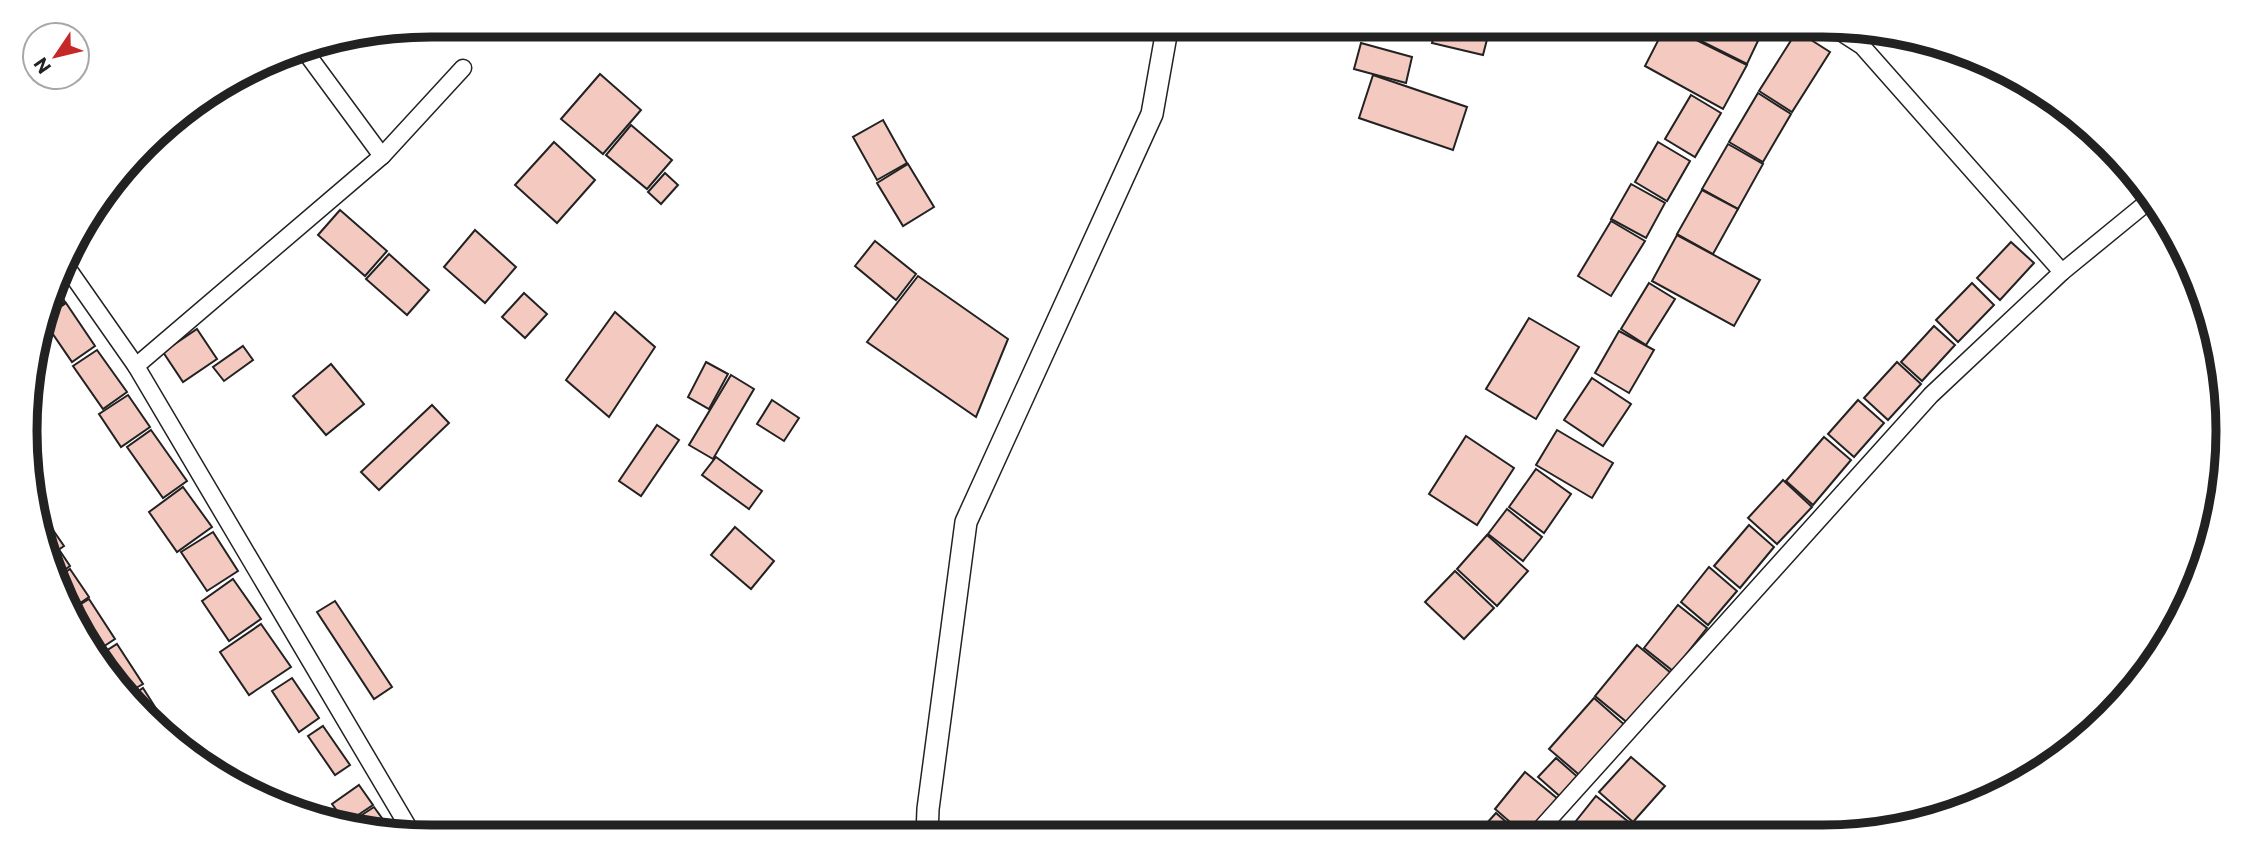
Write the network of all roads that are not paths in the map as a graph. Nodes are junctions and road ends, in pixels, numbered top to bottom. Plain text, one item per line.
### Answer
1 (1166, 37) edge
2 (1850, 38) edge
3 (309, 56) edge
4 (463, 68) dead end
5 (382, 156) junction
6 (2145, 204) edge
7 (71, 272) edge
8 (2063, 272) junction
9 (136, 366) junction
10 (407, 824) edge
11 (927, 825) edge
12 (1544, 825) edge

1 - 11 street
2 - 8 street
3 - 5 street
4 - 5 street
5 - 9 street
6 - 8 street
7 - 9 street
8 - 12 street
9 - 10 street

